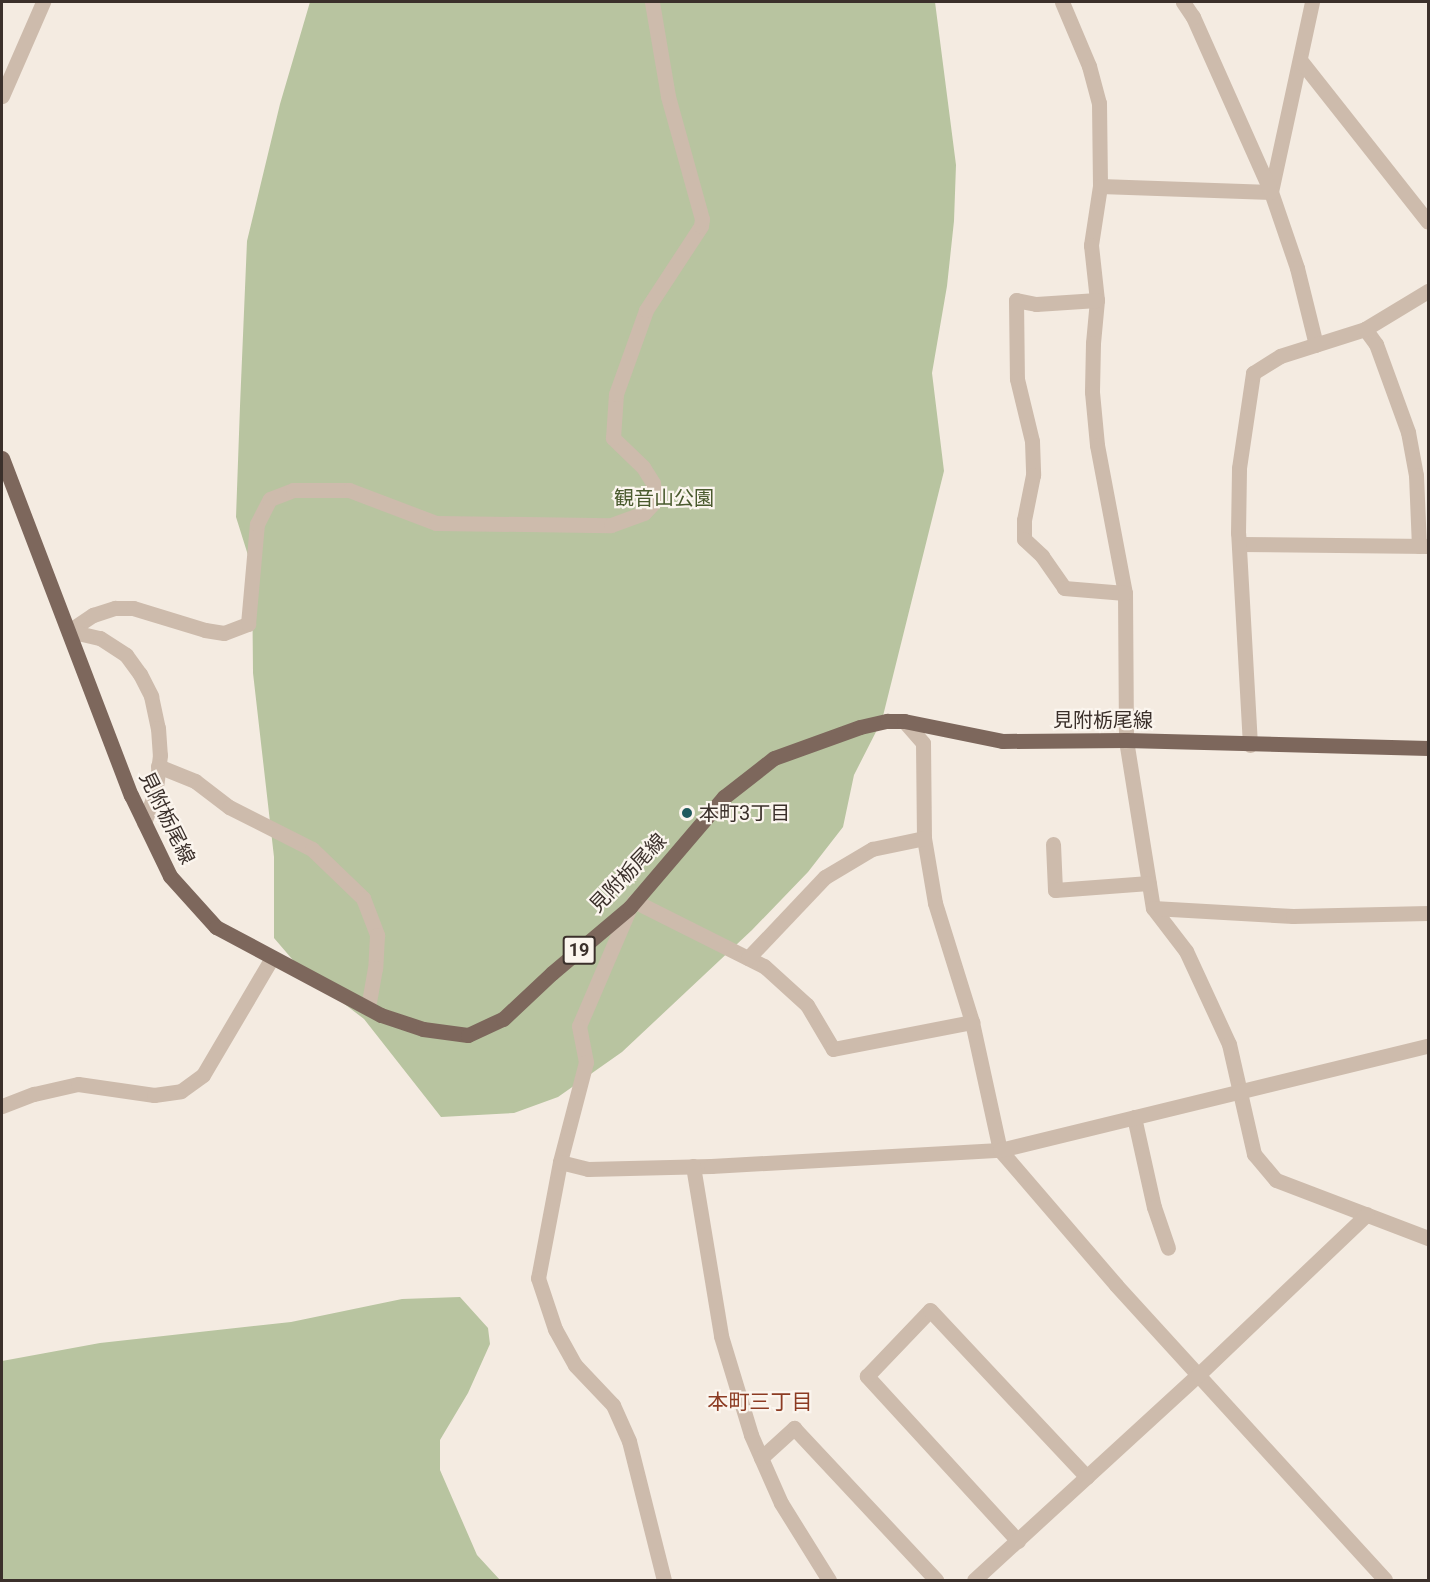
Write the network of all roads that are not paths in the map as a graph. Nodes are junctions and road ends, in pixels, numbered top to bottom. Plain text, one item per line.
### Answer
1 (43, 2) edge
2 (652, 2) edge
3 (1062, 2) edge
4 (1183, 2) edge
5 (1312, 2) edge
6 (1300, 60) junction
7 (2, 96) edge
8 (1100, 186) junction
9 (1271, 192) junction
10 (1428, 222) edge
11 (1428, 291) edge
12 (1097, 300) junction
13 (1365, 328) junction
14 (1316, 345) junction
15 (2, 458) edge
16 (1239, 543) junction
17 (1424, 546) edge
18 (1125, 593) junction
19 (69, 631) junction
20 (904, 722) junction
21 (1126, 740) junction
22 (1250, 745) junction
23 (1428, 748) edge
24 (158, 766) junction
25 (144, 823) junction
26 (924, 838) junction
27 (1053, 844) dead end
28 (1149, 883) junction
29 (632, 904) junction
30 (1153, 908) junction
31 (1428, 913) edge
32 (272, 958) junction
33 (748, 958) junction
34 (368, 1006) junction
35 (972, 1022) junction
36 (1428, 1046) edge
37 (1241, 1093) junction
38 (2, 1106) edge
39 (1134, 1117) junction
40 (1000, 1150) junction
41 (560, 1162) junction
42 (693, 1166) junction
43 (1367, 1214) junction
44 (1428, 1238) edge
45 (1168, 1248) dead end
46 (1198, 1374) junction
47 (761, 1458) junction
48 (1087, 1477) junction
49 (1018, 1541) junction
50 (983, 1578) edge
51 (664, 1581) edge
52 (829, 1581) edge
53 (936, 1581) edge
54 (1385, 1581) edge

1 - 7 street
2 - 19 street
3 - 8 street
4 - 9 street
5 - 6 street
6 - 9 street
6 - 10 street
8 - 9 street
8 - 12 street
9 - 14 street
11 - 13 street
12 - 18 street
12 - 18 street
13 - 14 street
13 - 17 street
14 - 16 street
15 - 19 main road, 見附栃尾線 / 19
16 - 17 street
16 - 22 street
18 - 21 street
19 - 24 street
19 - 25 main road, 見附栃尾線 / 19
20 - 21 main road, 見附栃尾線 / 19
20 - 26 street
20 - 29 main road, 見附栃尾線 / 19
21 - 22 main road, 見附栃尾線 / 19
21 - 28 street
22 - 23 main road, 見附栃尾線 / 19
24 - 25 street
24 - 34 street
25 - 32 main road, 見附栃尾線 / 19
26 - 33 street
26 - 35 street
27 - 28 street
28 - 30 street
29 - 33 street
29 - 34 main road, 見附栃尾線 / 19
29 - 41 street
30 - 31 street
30 - 37 street
32 - 34 main road, 見附栃尾線 / 19
32 - 38 street
33 - 35 street
35 - 40 street
36 - 37 street
37 - 39 street
37 - 43 street
39 - 40 street
39 - 45 street
40 - 42 street
40 - 46 street
41 - 42 street
41 - 51 street
42 - 47 street
43 - 44 street
43 - 46 street
46 - 48 street
46 - 54 street
47 - 52 street
47 - 53 street
48 - 49 street
48 - 49 street
49 - 50 street

